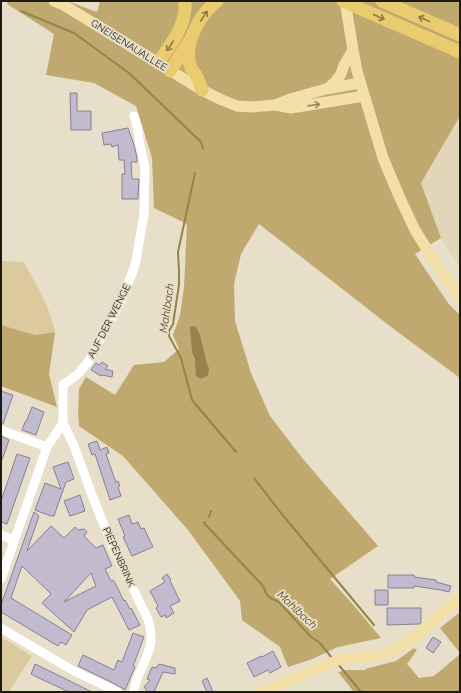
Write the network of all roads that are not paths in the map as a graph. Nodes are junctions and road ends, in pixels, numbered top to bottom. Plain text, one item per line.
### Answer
1 (54, 1) edge
2 (185, 1) edge
3 (217, 1) edge
4 (344, 1) edge
5 (382, 1) edge
6 (460, 35) edge
7 (191, 37) junction
8 (352, 46) junction
9 (460, 52) edge
10 (158, 63) junction
11 (170, 71) junction
12 (360, 83) junction
13 (326, 89) junction
14 (202, 90) junction
15 (364, 96) junction
16 (275, 105) junction
17 (134, 116) dead end
18 (460, 298) edge
19 (63, 424) junction
20 (1, 430) edge
21 (47, 446) junction
22 (1, 535) edge
23 (14, 540) junction
24 (1, 579) edge
25 (460, 598) edge
26 (1, 628) edge
27 (118, 692) edge
28 (134, 692) edge
29 (261, 692) edge

1 - 10 main road, GNEISENAUALLEE
2 -> 10 highway
7 -> 3 highway
4 - 8 main road
4 -> 9 highway
6 -> 5 highway
7 - 11 highway
7 - 14 highway
8 - 12 main road
8 - 13 main road
10 - 11 main road, GNEISENAUALLEE
11 - 14 main road, GNEISENAUALLEE
12 - 13 main road
12 - 15 main road
13 - 16 main road
14 - 16 main road, GNEISENAUALLEE
16 -> 15 main road
15 - 18 main road
17 - 19 street, AUF DER WENGE
19 - 21 street
19 - 28 street, PIEPENBRINK
20 - 21 street
21 - 23 street
22 - 23 street
23 - 24 street
25 - 29 main road
26 - 27 street

